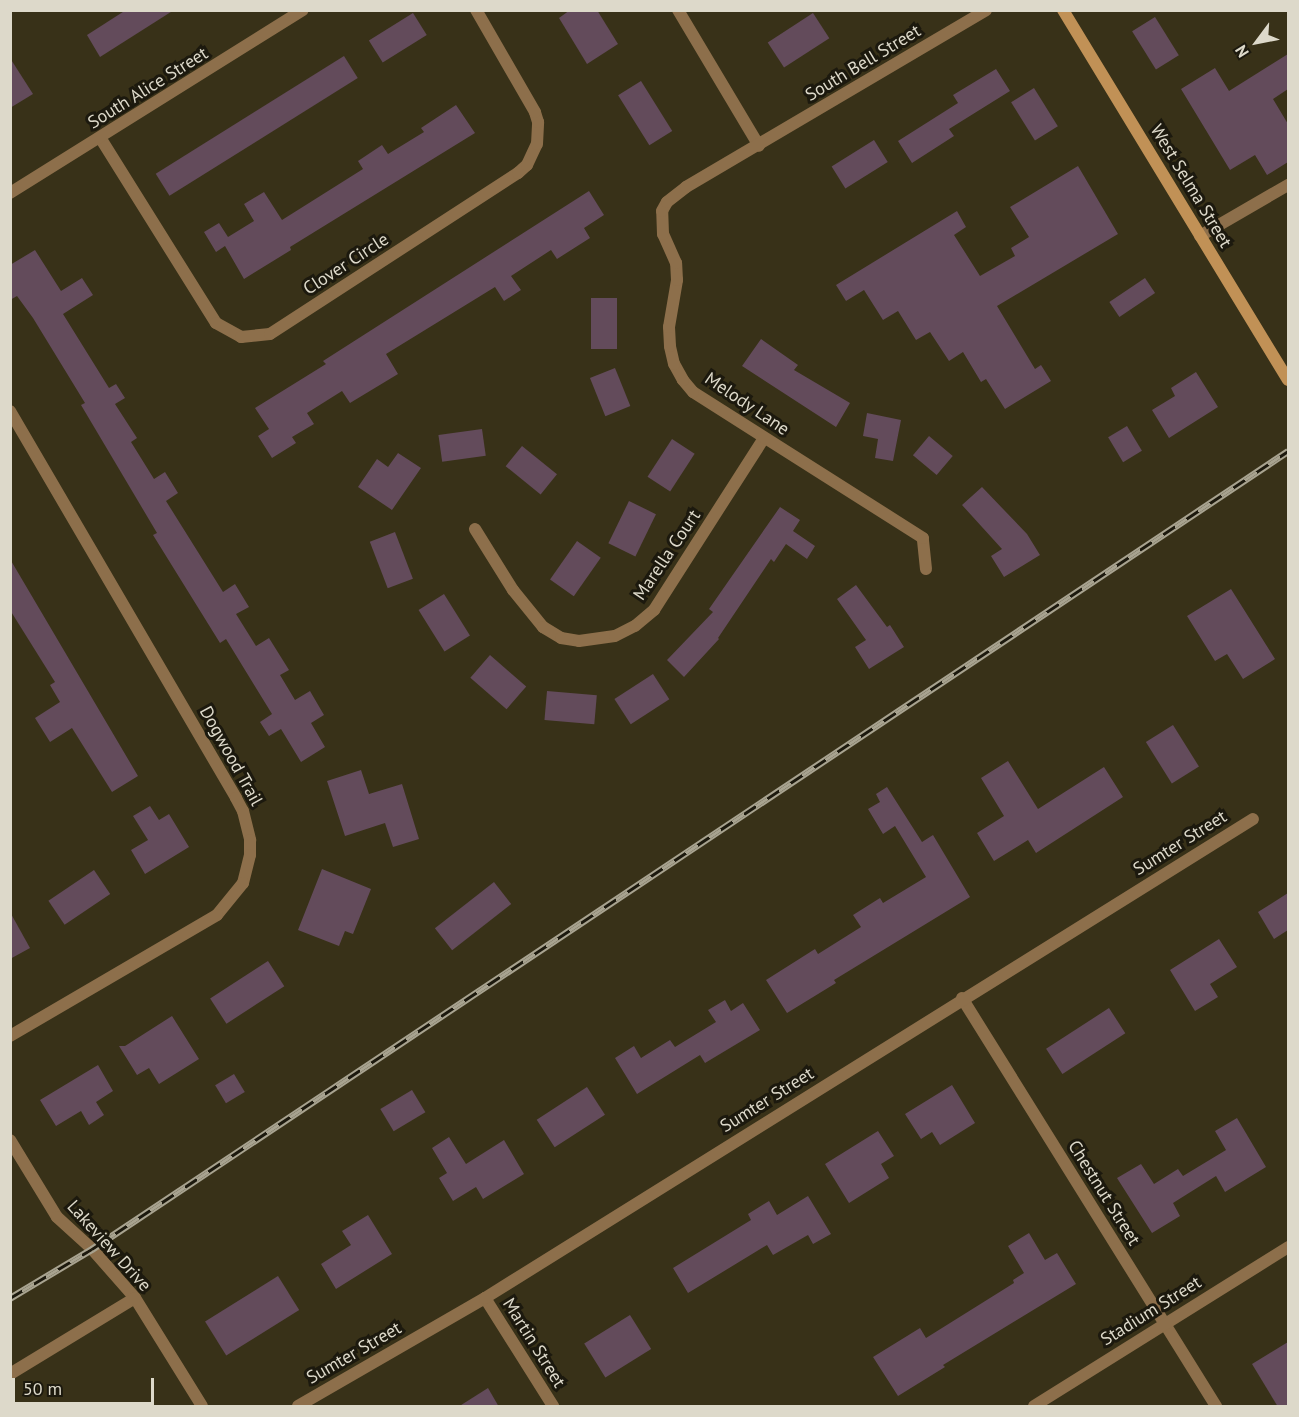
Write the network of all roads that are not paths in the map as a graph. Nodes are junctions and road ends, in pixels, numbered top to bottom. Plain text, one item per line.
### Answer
1 (303, 10) edge
2 (476, 10) edge
3 (678, 10) edge
4 (986, 10) edge
5 (1063, 10) edge
6 (101, 139) junction
7 (759, 146) junction
8 (1288, 184) edge
9 (10, 193) edge
10 (1200, 236) junction
11 (1288, 380) edge
12 (10, 411) edge
13 (765, 438) junction
14 (475, 529) dead end
15 (926, 569) dead end
16 (1253, 819) dead end
17 (962, 998) junction
18 (10, 1036) edge
19 (10, 1140) edge
20 (1288, 1247) edge
21 (135, 1298) junction
22 (485, 1298) junction
23 (1165, 1324) junction
24 (10, 1374) edge
25 (202, 1407) edge
26 (298, 1407) edge
27 (553, 1407) edge
28 (1034, 1407) edge
29 (1216, 1407) edge

1 - 6 street, South Alice Street
2 - 6 street, Clover Circle
3 - 7 street
4 - 7 street, South Bell Street
5 - 10 street, West Selma Street
6 - 9 street, South Alice Street
7 - 13 street, Melody Lane
8 - 10 street
10 - 11 street, West Selma Street
12 - 18 street, Dogwood Trail
13 - 14 street, Marella Court
13 - 15 street, Melody Lane
16 - 17 street, Sumter Street
17 - 22 street, Sumter Street
17 - 23 street, Chestnut Street
19 - 21 street, Lakeview Drive
20 - 23 street, Stadium Street
21 - 24 street
21 - 25 street, Lakeview Drive
22 - 26 street, Sumter Street
22 - 27 street, Martin Street
23 - 28 street, Stadium Street
23 - 29 street, Chestnut Street

